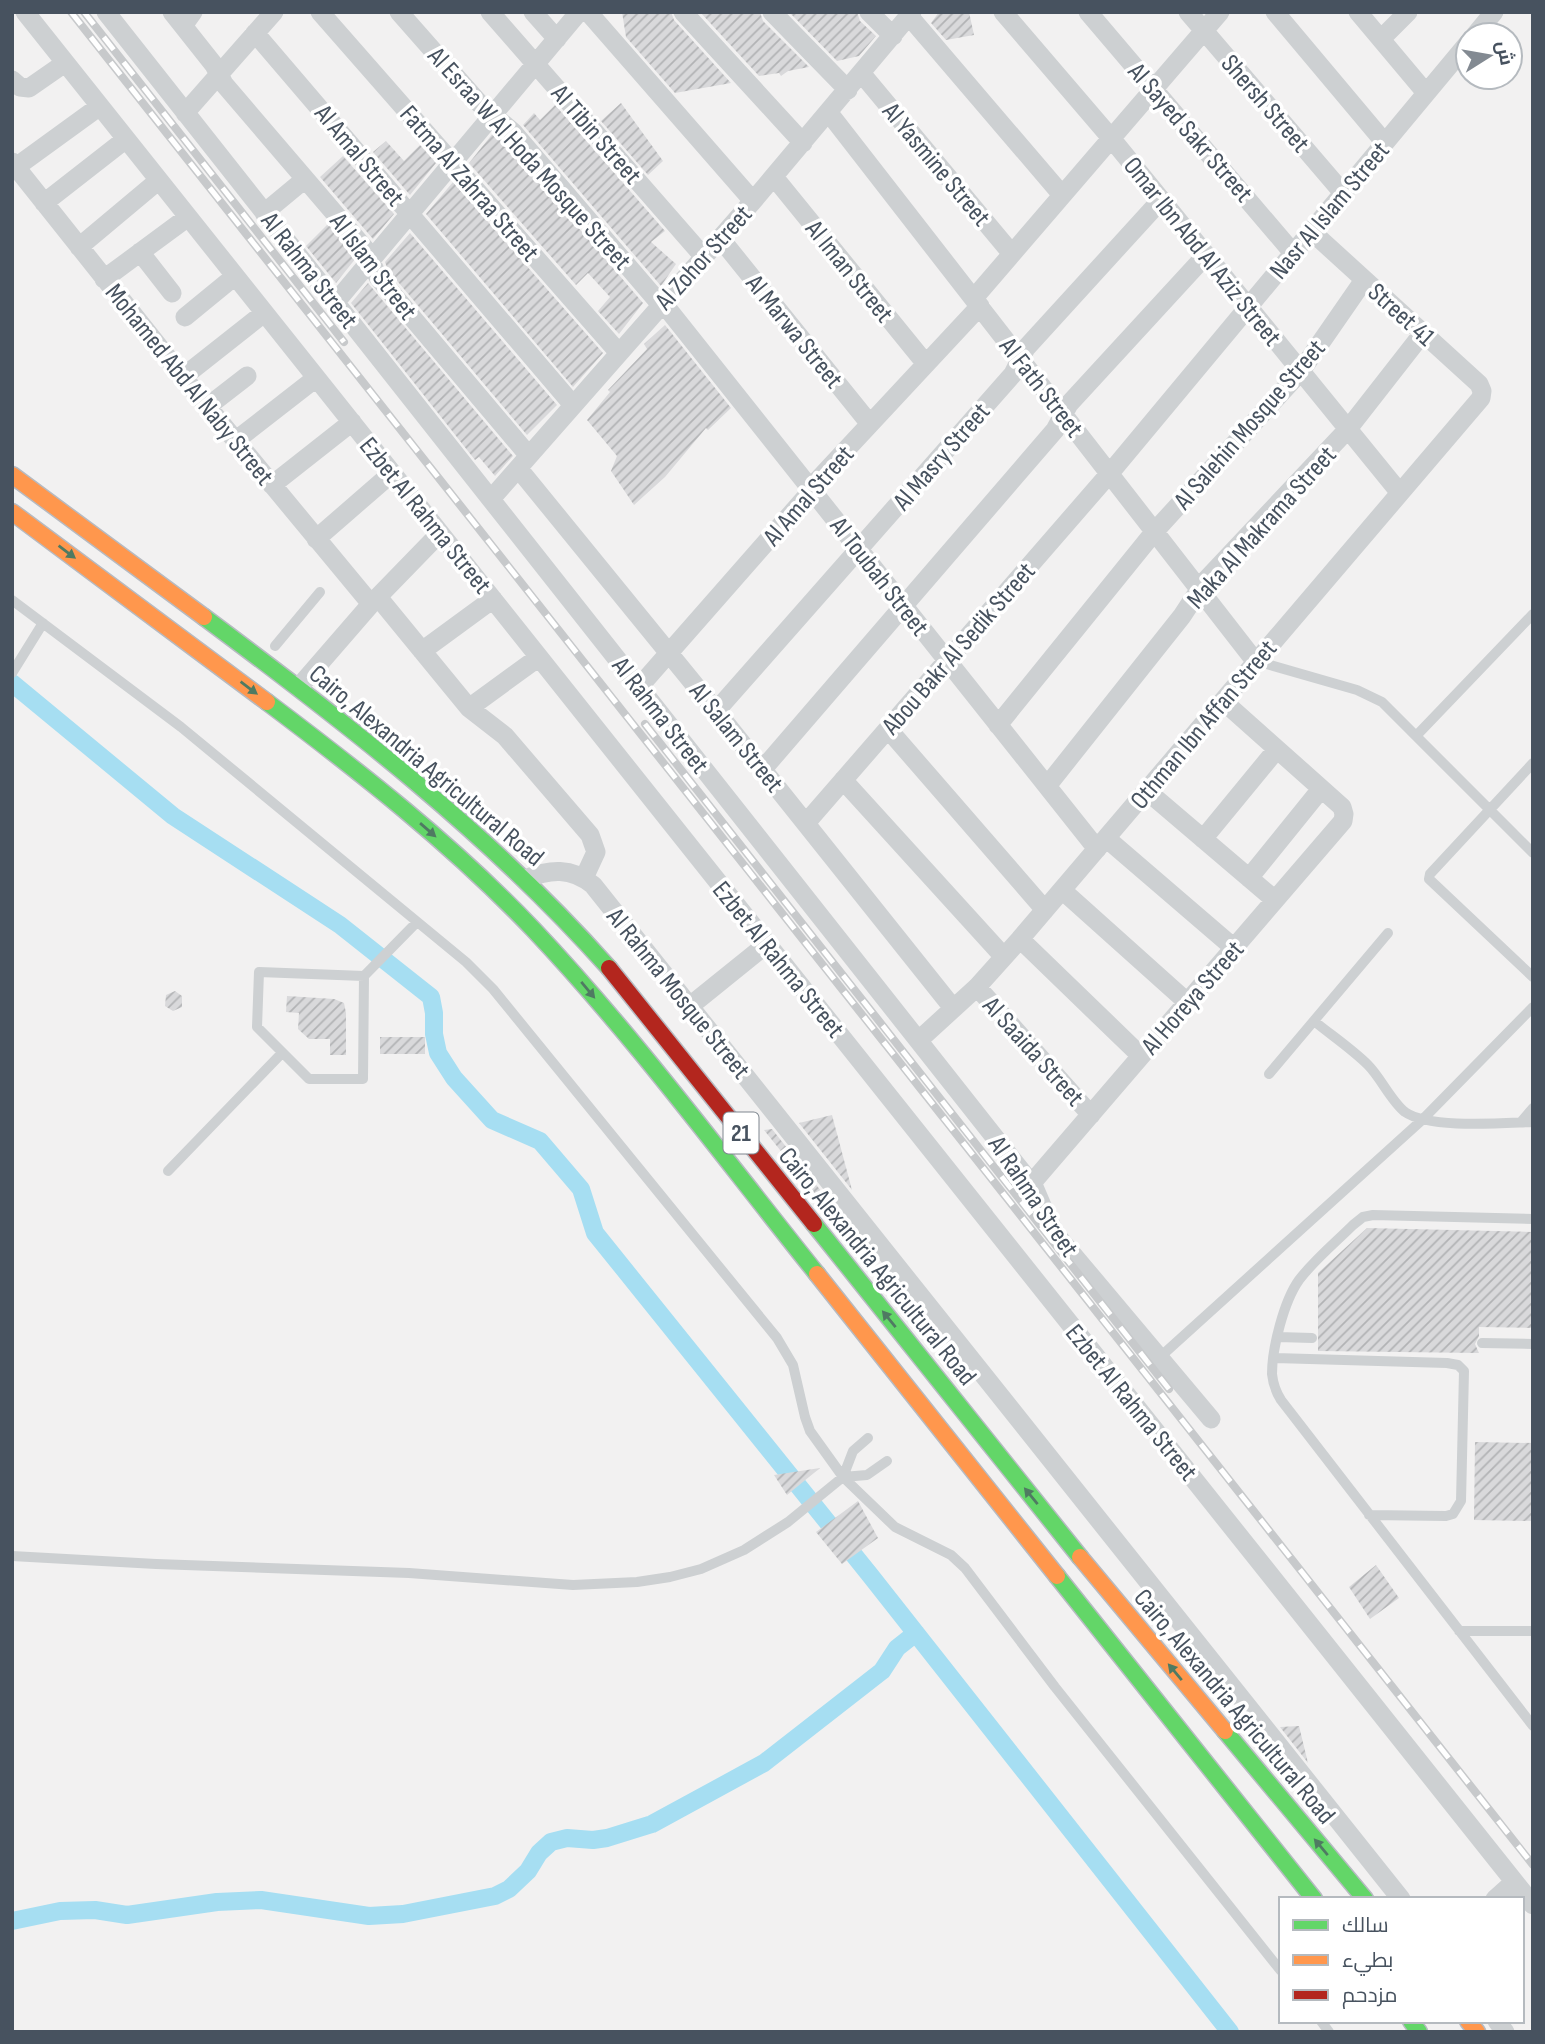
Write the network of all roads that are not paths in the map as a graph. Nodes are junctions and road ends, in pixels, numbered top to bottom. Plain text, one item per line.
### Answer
1 (25, 12) edge
2 (106, 12) edge
3 (274, 12) edge
4 (320, 12) edge
5 (399, 12) edge
6 (490, 12) edge
7 (533, 12) edge
8 (579, 12) edge
9 (588, 12) edge
10 (683, 12) edge
11 (772, 12) edge
12 (869, 12) edge
13 (1003, 12) edge
14 (1088, 12) edge
15 (1188, 12) edge
16 (1220, 12) edge
17 (1275, 12) edge
18 (1358, 12) edge
19 (1408, 12) edge
20 (911, 14) edge
21 (183, 17) edge
22 (1204, 31) junction
23 (256, 33) junction
24 (893, 36) junction
25 (557, 39) junction
26 (1381, 39) junction
27 (1454, 60) edge
28 (65, 63) junction
29 (535, 64) junction
30 (862, 74) junction
31 (218, 77) junction
32 (12, 80) edge
33 (1154, 89) junction
34 (848, 90) junction
35 (1426, 93) junction
36 (100, 106) junction
37 (185, 113) junction
38 (829, 113) junction
39 (493, 115) junction
40 (1111, 138) junction
41 (126, 139) junction
42 (803, 143) junction
43 (1385, 143) junction
44 (453, 163) junction
45 (14, 164) edge
46 (774, 177) junction
47 (305, 179) junction
48 (159, 180) junction
49 (1343, 193) junction
50 (1062, 195) junction
51 (1161, 200) junction
52 (753, 201) junction
53 (44, 203) junction
54 (264, 213) junction
55 (410, 214) junction
56 (188, 217) junction
57 (1311, 231) junction
58 (720, 239) junction
59 (79, 247) junction
60 (141, 252) junction
61 (1293, 253) junction
62 (1012, 254) junction
63 (1206, 255) junction
64 (704, 257) junction
65 (371, 260) junction
66 (235, 276) junction
67 (104, 279) junction
68 (1364, 280) junction
69 (172, 293) dead end
70 (977, 302) junction
71 (335, 303) junction
72 (662, 304) junction
73 (1249, 307) junction
74 (264, 313) junction
75 (185, 317) dead end
76 (1423, 333) junction
77 (619, 353) junction
78 (1020, 359) junction
79 (926, 364) junction
80 (1301, 371) junction
81 (247, 376) dead end
82 (183, 377) junction
83 (316, 378) junction
84 (1479, 401) joint
85 (573, 405) junction
86 (207, 407) junction
87 (1063, 413) junction
88 (352, 422) junction
89 (870, 424) junction
90 (1348, 429) junction
91 (235, 441) junction
92 (523, 462) junction
93 (392, 473) junction
94 (1110, 473) junction
95 (12, 475) edge
96 (272, 485) junction
97 (811, 489) junction
98 (1400, 493) junction
99 (491, 499) junction
100 (12, 512) edge
101 (1155, 531) junction
102 (440, 533) junction
103 (316, 539) junction
104 (859, 549) junction
105 (1199, 589) junction
106 (320, 592) dead end
107 (493, 599) junction
108 (12, 600) edge
109 (374, 601) junction
110 (903, 606) junction
111 (1533, 614) edge
112 (43, 624) junction
113 (275, 646) dead end
114 (422, 651) junction
115 (669, 653) junction
116 (538, 657) junction
117 (947, 661) junction
118 (1255, 661) junction
119 (13, 671) edge
120 (299, 687) junction
121 (639, 687) junction
122 (1223, 701) junction
123 (469, 708) junction
124 (716, 711) junction
125 (998, 725) junction
126 (888, 729) junction
127 (1416, 736) junction
128 (1277, 749) junction
129 (1533, 763) edge
130 (763, 769) junction
131 (844, 780) junction
132 (1047, 786) junction
133 (1321, 789) junction
134 (1147, 791) junction
135 (1488, 808) junction
136 (806, 823) junction
137 (1203, 839) junction
138 (1101, 844) junction
139 (1533, 853) edge
140 (524, 878) junction
141 (584, 878) junction
142 (1249, 878) junction
143 (1062, 890) junction
144 (1275, 900) junction
145 (1045, 909) junction
146 (417, 922) junction
147 (1388, 933) dead end
148 (1020, 939) junction
149 (768, 944) junction
150 (1234, 948) junction
151 (1004, 957) junction
152 (364, 976) junction
153 (1533, 977) edge
154 (977, 987) junction
155 (1187, 1002) junction
156 (690, 1006) junction
157 (1533, 1007) edge
158 (953, 1008) junction
159 (1314, 1021) junction
160 (919, 1040) junction
161 (282, 1053) junction
162 (1141, 1056) junction
163 (1269, 1074) dead end
164 (1533, 1108) edge
165 (1091, 1115) junction
166 (1422, 1120) junction
167 (1521, 1122) junction
168 (1533, 1122) edge
169 (168, 1171) dead end
170 (1031, 1184) junction
171 (1533, 1219) edge
172 (1278, 1337) junction
173 (1312, 1338) dead end
174 (1482, 1343) dead end
175 (1533, 1344) edge
176 (1159, 1358) junction
177 (1275, 1358) junction
178 (1211, 1419) dead end
179 (868, 1438) dead end
180 (887, 1461) dead end
181 (843, 1477) junction
182 (1369, 1515) junction
183 (12, 1556) edge
184 (1459, 1631) junction
185 (1533, 1631) edge
186 (1533, 1726) edge
187 (1514, 1882) junction
188 (1312, 1897) edge
189 (1363, 1897) edge
190 (1399, 1897) edge
191 (1497, 1897) edge
192 (1533, 1905) edge
193 (1279, 1968) edge

1 - 28 street, Ezbet Al Rahma Street
2 - 37 street, Al Rahma Street
3 - 23 street
4 - 44 street, Fatma Al Zahraa Street
5 - 39 street, Al Esraa W Al Hoda Mosque Street
6 - 29 street, Al Tibin Street
7 - 25 street
8 - 25 street
9 - 52 street
10 - 42 street
11 - 34 street
12 - 24 street
13 - 40 street, Omar Ibn Abd Al Aziz Street
14 - 33 street, Al Sayed Sakr Street
15 - 22 street, Shersh Street
16 - 22 street, Al Amal Street
17 - 43 street
18 - 26 street
19 - 26 street
20 - 24 street, Al Zohor Street
20 - 50 street
21 - 31 street, Al Islam Street
22 - 33 street, Al Amal Street
22 - 49 street, Shersh Street
23 - 31 street
23 - 55 street, Al Amal Street
24 - 30 street, Al Zohor Street
25 - 29 street
26 - 35 street
27 - 35 street, Nasr Al Islam Street
28 - 32 street
28 - 36 street, Ezbet Al Rahma Street
29 - 39 street
29 - 64 street, Al Tibin Street
30 - 34 street, Al Zohor Street
30 - 62 street, Al Yasmine Street
31 - 37 street
31 - 47 street, Al Islam Street
33 - 40 street, Al Amal Street
33 - 61 street, Al Sayed Sakr Street
34 - 38 street, Al Zohor Street
35 - 43 street, Nasr Al Islam Street
36 - 41 street, Ezbet Al Rahma Street
36 - 45 street
37 - 54 street, Al Rahma Street
38 - 42 street, Al Zohor Street
38 - 70 street, Al Fath Street
39 - 44 street
39 - 72 street, Al Esraa W Al Hoda Mosque Street
40 - 50 street, Al Amal Street
40 - 51 street, Omar Ibn Abd Al Aziz Street
41 - 48 street, Ezbet Al Rahma Street
41 - 53 street
42 - 46 street, Al Zohor Street
43 - 49 street, Nasr Al Islam Street
44 - 55 street
44 - 77 street, Fatma Al Zahraa Street
45 - 53 street, Mohamed Abd Al Naby Street
46 - 52 street, Al Zohor Street
46 - 79 street, Al Iman Street
47 - 54 street
47 - 65 street, Al Islam Street
48 - 56 street, Ezbet Al Rahma Street
48 - 59 street
49 - 57 street, Nasr Al Islam Street
50 - 62 street, Al Amal Street
51 - 63 street, Omar Ibn Abd Al Aziz Street
51 - 78 street, Al Masry Street
52 - 58 street, Al Zohor Street
53 - 59 street, Mohamed Abd Al Naby Street
54 - 71 street, Al Rahma Street
55 - 65 street
55 - 85 street, Al Amal Street
56 - 60 street
56 - 66 street, Ezbet Al Rahma Street
57 - 61 street, Nasr Al Islam Street
57 - 68 street, Street 41
58 - 64 street, Al Zohor Street
58 - 89 street, Al Marwa Street
59 - 67 street, Mohamed Abd Al Naby Street
60 - 67 street
60 - 69 street
61 - 73 street, Nasr Al Islam Street
62 - 70 street, Al Amal Street
63 - 73 street, Omar Ibn Abd Al Aziz Street
63 - 87 street
64 - 72 street, Al Zohor Street
65 - 71 street
65 - 92 street, Al Islam Street
66 - 74 street, Ezbet Al Rahma Street
66 - 75 street
67 - 82 street, Mohamed Abd Al Naby Street
68 - 76 street, Street 41
68 - 80 street, Al Salehin Mosque Street
70 - 78 street, Al Fath Street
70 - 79 street, Al Amal Street
71 - 99 street, Al Rahma Street
72 - 77 street, Al Zohor Street
72 - 97 street, Al Toubah Street
73 - 80 street, Omar Ibn Abd Al Aziz Street
73 - 94 street, Nasr Al Islam Street
74 - 82 street
74 - 83 street, Ezbet Al Rahma Street
76 - 84 street, Street 41
76 - 90 street, Maka Al Makrama Street
77 - 85 street, Al Zohor Street
78 - 87 street, Al Fath Street
78 - 104 street, Al Masry Street
79 - 89 street, Al Amal Street
80 - 90 street, Omar Ibn Abd Al Aziz Street
80 - 101 street, Al Salehin Mosque Street
81 - 86 street
82 - 86 street, Mohamed Abd Al Naby Street
83 - 88 street, Ezbet Al Rahma Street
83 - 91 street
84 - 98 street, Othman Ibn Affan Street
85 - 92 street, Al Zohor Street
86 - 91 street, Mohamed Abd Al Naby Street
87 - 94 street, Al Fath Street
87 - 110 street
88 - 93 street, Ezbet Al Rahma Street
88 - 96 street
89 - 97 street, Al Amal Street
90 - 98 street, Omar Ibn Abd Al Aziz Street
90 - 105 street, Maka Al Makrama Street
91 - 96 street, Mohamed Abd Al Naby Street
92 - 99 street, Al Zohor Street
92 - 115 street, Al Salam Street
93 - 102 street, Ezbet Al Rahma Street
93 - 103 street
94 - 101 street, Al Fath Street
94 - 117 street, Abou Bakr Al Sedik Street
95 - 120 highway, Cairo, Alexandria Agricultural Road / 21
96 - 103 street, Mohamed Abd Al Naby Street
97 - 104 street, Al Toubah Street
97 - 115 street, Al Amal Street
98 - 118 street, Othman Ibn Affan Street
99 - 121 street, Al Rahma Street
100 -> 188 highway, Cairo, Alexandria Agricultural Road / 21
101 - 105 street, Al Fath Street
101 - 125 street
102 - 107 street, Ezbet Al Rahma Street
102 - 109 street
103 - 109 street, Mohamed Abd Al Naby Street
104 - 110 street, Al Toubah Street
104 - 124 street, Al Masry Street
105 - 118 street, Al Fath Street
105 - 132 street, Maka Al Makrama Street
106 - 113 lane
107 - 114 street
107 - 116 street, Ezbet Al Rahma Street
108 - 112 lane
109 - 114 street
109 - 120 street
110 - 117 street, Al Toubah Street
110 - 130 street
111 - 127 lane
112 - 119 lane
112 - 146 lane
114 - 123 street
115 - 121 street, Al Amal Street
115 - 124 street, Al Salam Street
116 - 123 street
116 - 149 street, Ezbet Al Rahma Street
117 - 125 street, Al Toubah Street
117 - 126 street, Abou Bakr Al Sedik Street
118 - 122 street, Othman Ibn Affan Street
118 - 127 lane
120 - 140 highway, Cairo, Alexandria Agricultural Road / 21
121 - 160 street, Al Rahma Street
122 - 128 street
122 - 134 street, Othman Ibn Affan Street
123 - 141 street
124 - 130 street, Al Salam Street
125 - 132 street, Al Toubah Street
126 - 131 street, Abou Bakr Al Sedik Street
126 - 145 street
127 - 135 lane
128 - 133 street
128 - 137 street
129 - 135 lane
130 - 136 street, Al Salam Street
131 - 136 street, Abou Bakr Al Sedik Street
131 - 151 street
132 - 138 street, Al Toubah Street
133 - 142 street
133 - 144 street, Al Horeya Street
134 - 137 street
134 - 138 street, Othman Ibn Affan Street
135 - 139 lane
135 - 153 lane
136 - 158 street, Al Salam Street
137 - 142 street
138 - 143 street, Othman Ibn Affan Street
138 - 150 street, Al Toubah Street
140 - 141 street
189 -> 140 highway, Cairo, Alexandria Agricultural Road / 21
141 - 156 street, Al Rahma Mosque Street
142 - 144 street
143 - 145 street, Othman Ibn Affan Street
143 - 155 street
144 - 150 street, Al Horeya Street
145 - 148 street, Othman Ibn Affan Street
146 - 152 lane
146 - 181 lane
147 - 159 lane
148 - 151 street, Othman Ibn Affan Street
148 - 162 street
149 - 156 street
149 - 187 street, Ezbet Al Rahma Street
150 - 155 street, Al Horeya Street
151 - 154 street, Othman Ibn Affan Street
152 - 161 lane
152 - 161 lane
154 - 158 street, Othman Ibn Affan Street
154 - 165 street, Al Saaida Street
155 - 162 street, Al Horeya Street
156 - 190 street, Al Rahma Mosque Street
157 - 166 lane
158 - 160 street, Othman Ibn Affan Street
159 - 163 lane
159 - 166 lane
160 - 170 street, Al Rahma Street
161 - 169 lane
162 - 165 street, Al Horeya Street
164 - 167 lane
165 - 170 street, Al Horeya Street
166 - 167 lane
166 - 176 lane
167 - 168 lane
170 - 176 street, Al Rahma Street
171 - 172 lane
172 - 173 lane
172 - 177 lane
174 - 175 lane
176 - 178 street, Al Rahma Street
177 - 182 lane
177 - 182 lane
179 - 181 lane
180 - 181 lane
181 - 183 lane
181 - 193 lane
182 - 184 lane
184 - 185 lane
184 - 186 lane
187 - 191 street
187 - 192 street, Ezbet Al Rahma Street

